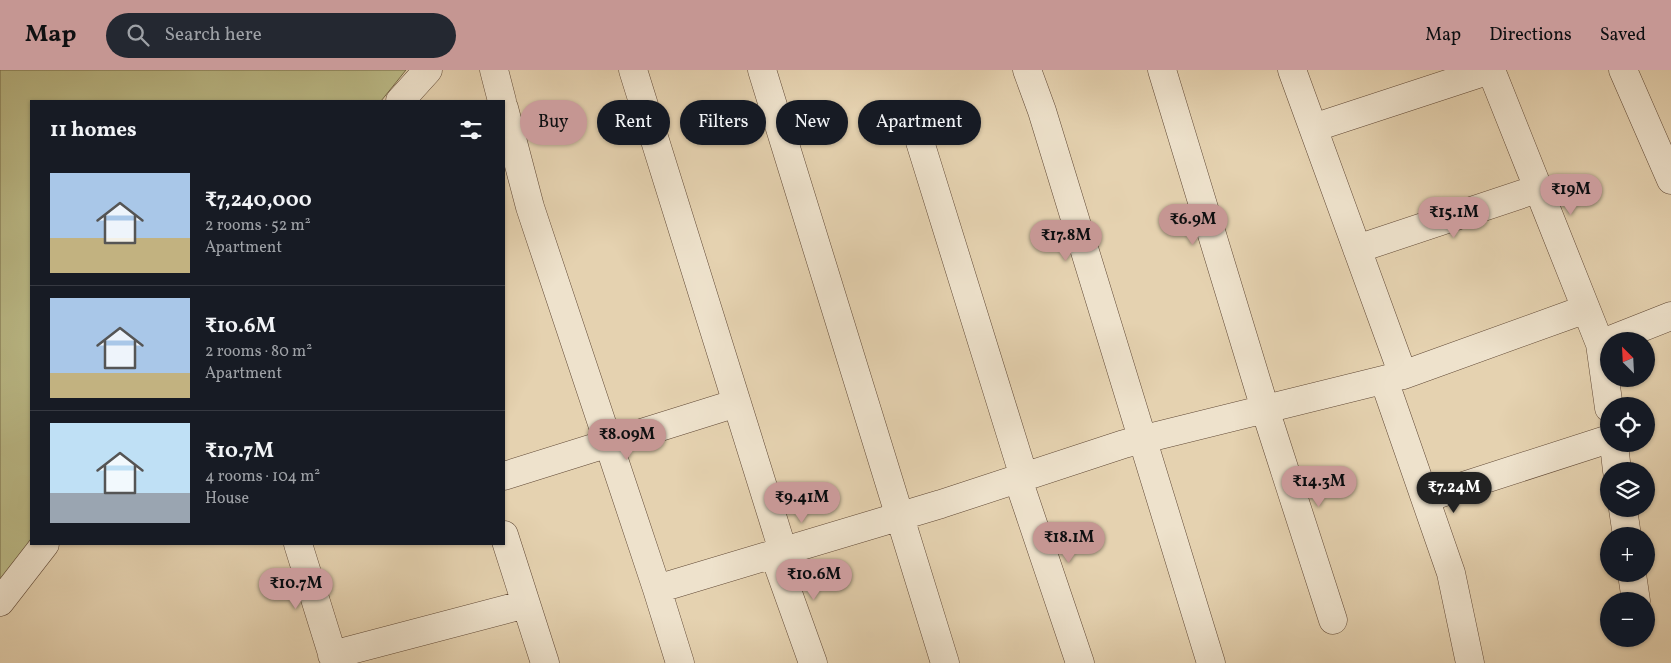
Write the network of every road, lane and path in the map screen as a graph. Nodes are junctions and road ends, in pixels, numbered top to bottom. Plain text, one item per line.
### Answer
1 (428, 70) edge
2 (494, 70) edge
3 (633, 70) edge
4 (762, 70) edge
5 (1027, 70) edge
6 (1162, 70) edge
7 (1292, 70) edge
8 (1490, 70) edge
9 (1623, 70) edge
10 (401, 100) edge
11 (502, 100) edge
12 (505, 112) edge
13 (1313, 128) junction
14 (921, 145) edge
15 (1671, 180) edge
16 (1538, 189) junction
17 (1357, 249) junction
18 (1586, 309) junction
19 (1671, 316) edge
20 (1630, 332) edge
21 (1600, 344) edge
22 (1393, 378) junction
23 (737, 403) junction
24 (1265, 409) junction
25 (1143, 440) junction
26 (1600, 442) edge
27 (609, 444) junction
28 (505, 476) edge
29 (1021, 478) junction
30 (1426, 498) junction
31 (900, 516) junction
32 (505, 538) edge
33 (44, 545) edge
34 (298, 545) edge
35 (779, 553) junction
36 (657, 589) junction
37 (0, 602) edge
38 (526, 604) junction
39 (1333, 620) dead end
40 (334, 659) edge
41 (545, 663) edge
42 (680, 663) edge
43 (813, 663) edge
44 (945, 663) edge
45 (1080, 663) edge
46 (1211, 663) edge
47 (1470, 663) edge

1 - 10 street
2 - 11 street
3 - 23 street
4 - 31 street
5 - 25 street
6 - 24 street
7 - 13 street
8 - 13 street
8 - 16 street
9 - 15 street
12 - 27 street
13 - 17 street
14 - 29 street
16 - 17 street
16 - 18 street
17 - 22 street
18 - 21 street
18 - 22 street
19 - 20 street
22 - 24 street
22 - 30 street
23 - 27 street
23 - 35 street
24 - 25 street
24 - 39 street
25 - 29 street
25 - 46 street
26 - 30 street
27 - 28 street
27 - 36 street
29 - 31 street
29 - 45 street
30 - 47 street
31 - 35 street
31 - 44 street
32 - 38 street
33 - 37 street
34 - 40 street
35 - 36 street
35 - 43 street
36 - 42 street
38 - 40 street
38 - 41 street

